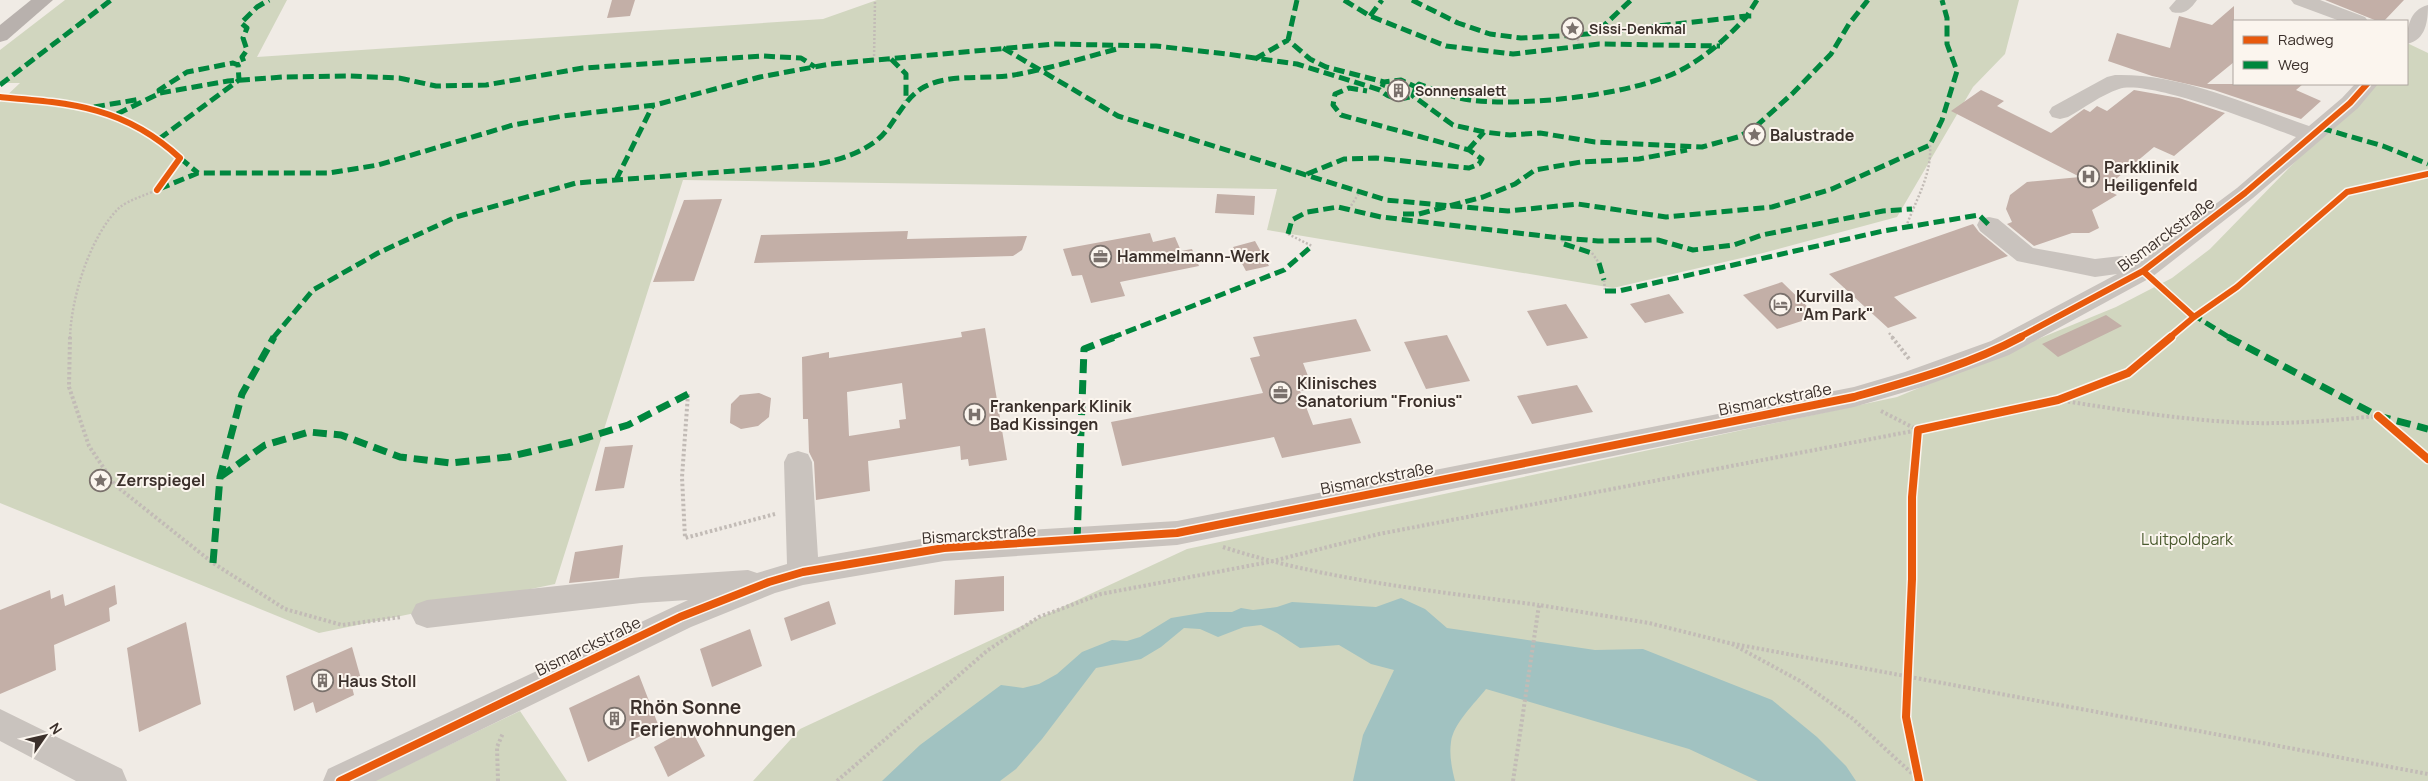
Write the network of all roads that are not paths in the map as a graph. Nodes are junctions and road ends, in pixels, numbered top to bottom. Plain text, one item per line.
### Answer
1 (43, 0) edge
2 (2301, 0) edge
3 (2428, 11) edge
4 (2355, 20) edge
5 (0, 36) edge
6 (2408, 37) edge
7 (2366, 85) edge
8 (2060, 112) dead end
9 (2312, 135) junction
10 (1989, 225) dead end
11 (2143, 271) junction
12 (798, 462) dead end
13 (803, 572) junction
14 (769, 582) junction
15 (426, 614) road end
16 (0, 724) edge
17 (110, 781) edge
18 (340, 781) edge

1 - 5 main road
2 - 4 street
3 - 6 street
7 - 9 street, Bismarckstraße
8 - 9 street
9 - 11 street, Bismarckstraße
10 - 11 street
11 - 13 street, Bismarckstraße
12 - 13 street
13 - 14 street, Bismarckstraße
14 - 15 street, Bismarckstraße
14 - 18 street, Bismarckstraße
16 - 17 street

